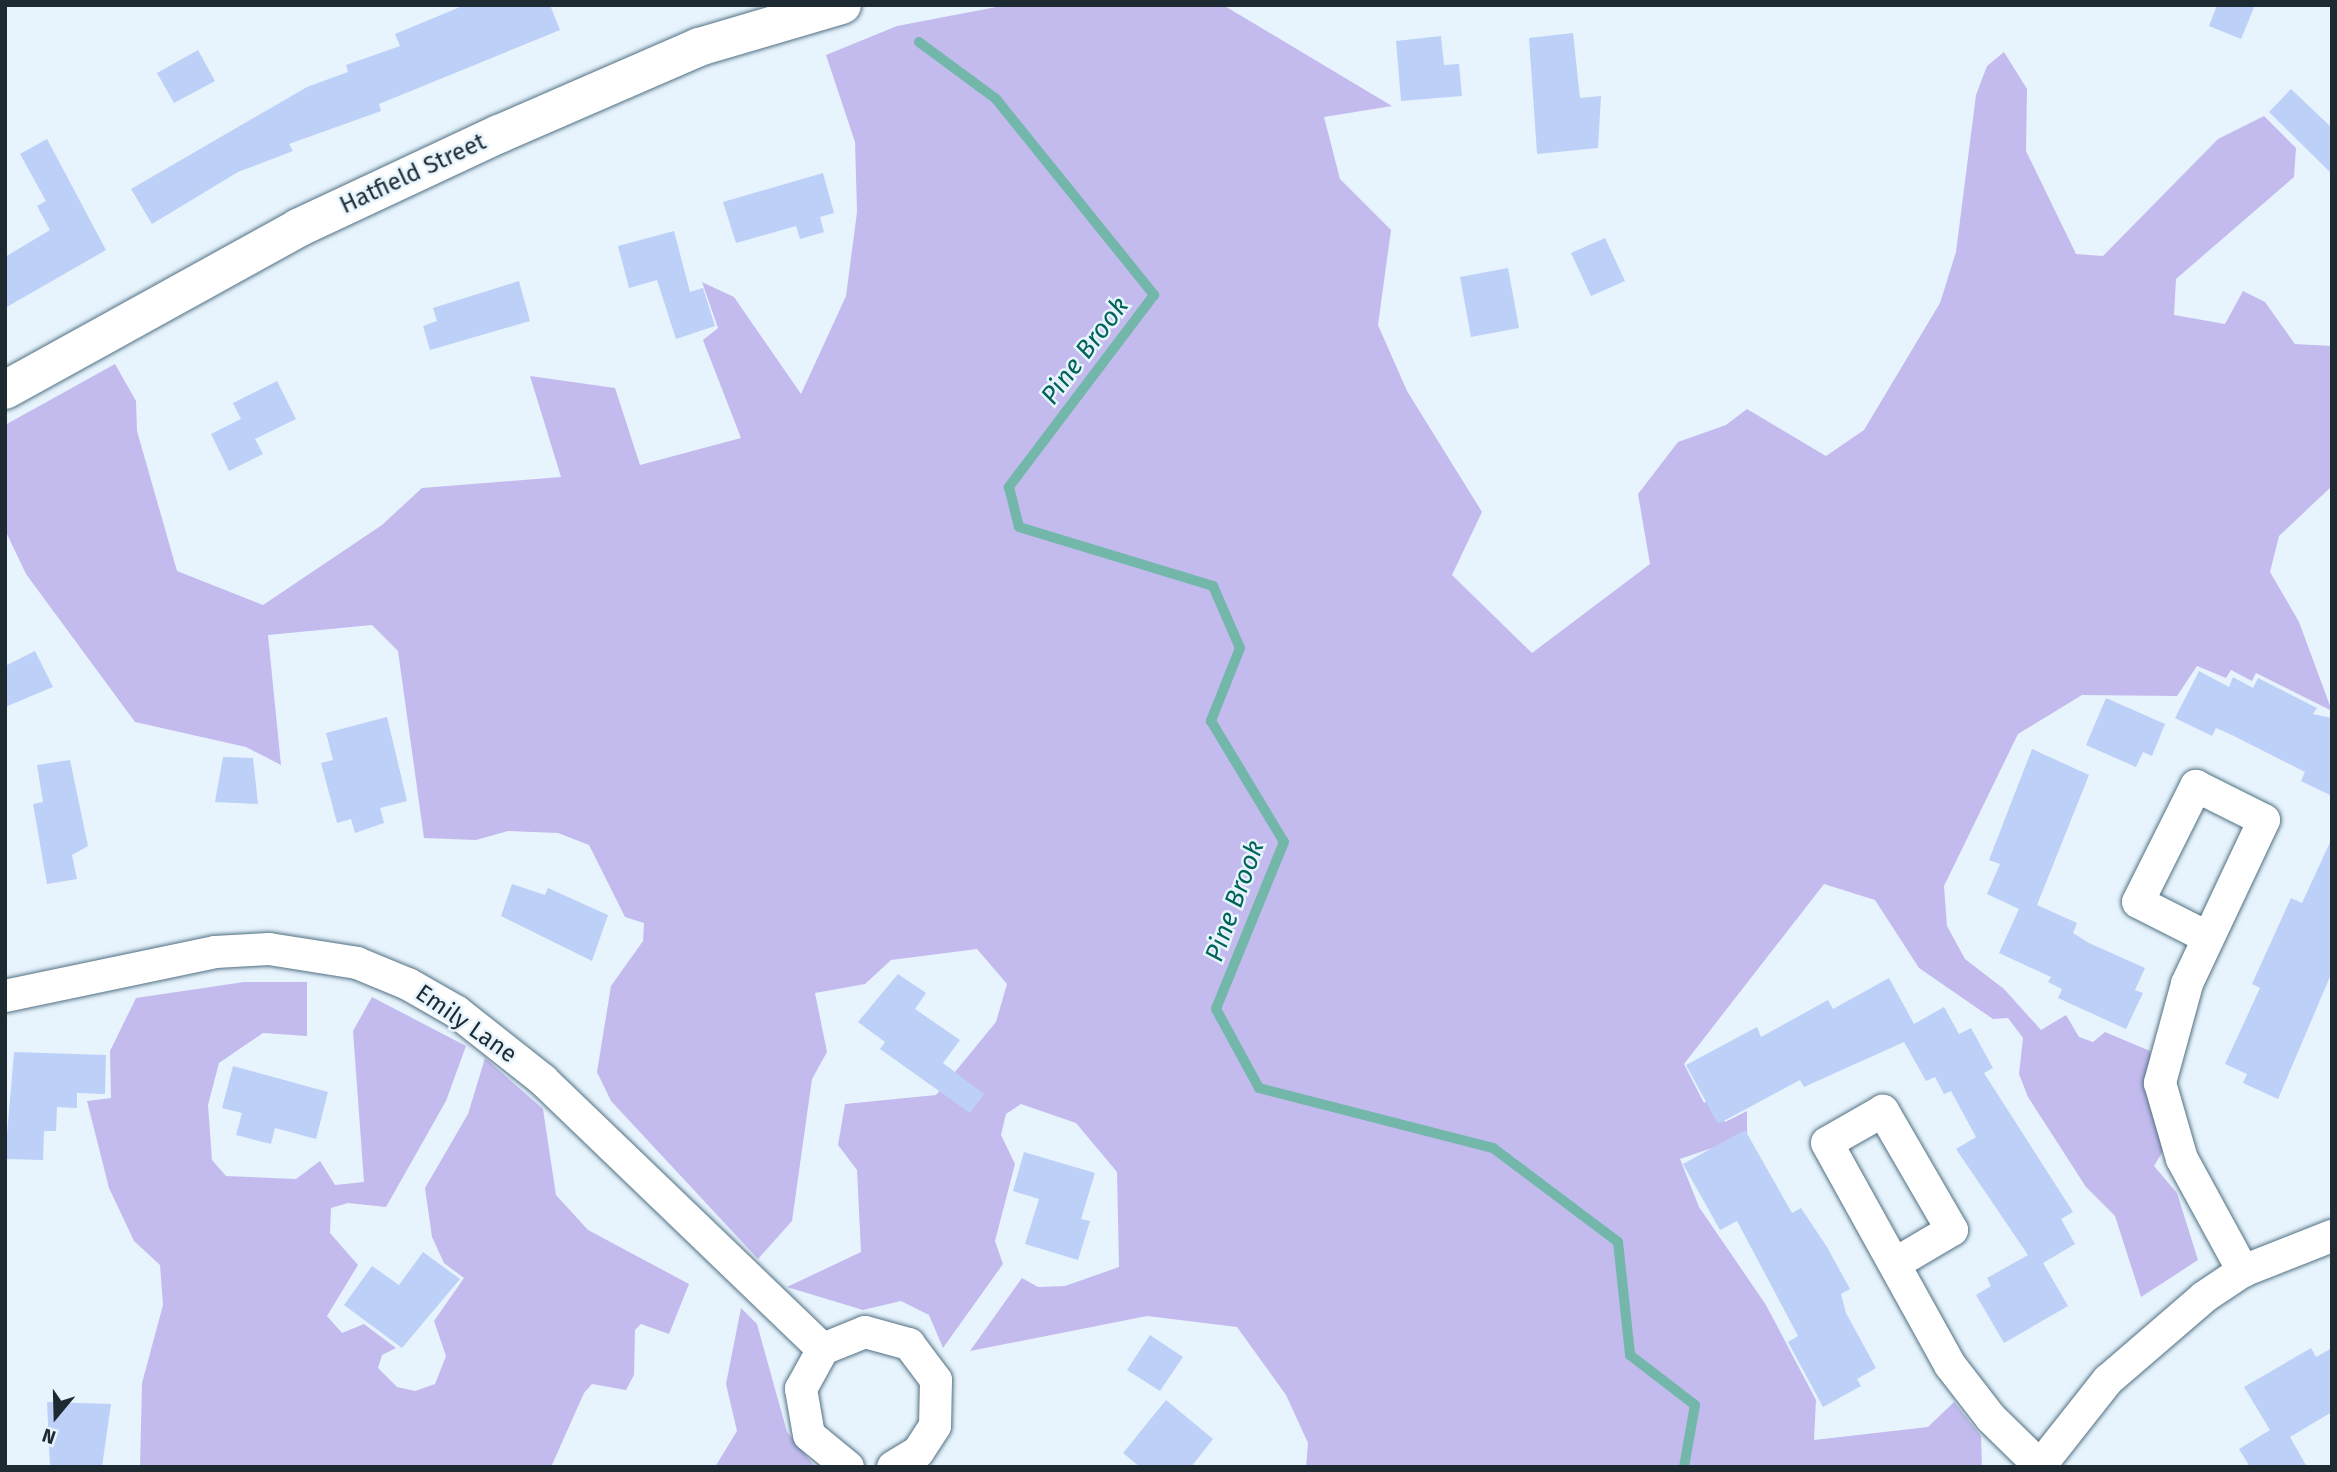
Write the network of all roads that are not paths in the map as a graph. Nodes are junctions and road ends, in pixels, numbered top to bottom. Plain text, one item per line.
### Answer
1 (842, 5) edge
2 (5, 390) edge
3 (2207, 937) junction
4 (5, 996) edge
5 (2332, 1236) edge
6 (1896, 1263) junction
7 (2243, 1270) junction
8 (823, 1349) junction
9 (2040, 1466) edge
10 (848, 1467) edge
11 (893, 1467) edge

1 - 2 street, Hatfield Street
3 - 3 street
3 - 7 street
4 - 8 street, Emily Lane
5 - 7 street
6 - 6 street
6 - 9 street
7 - 9 street
8 - 10 street
8 - 11 street

